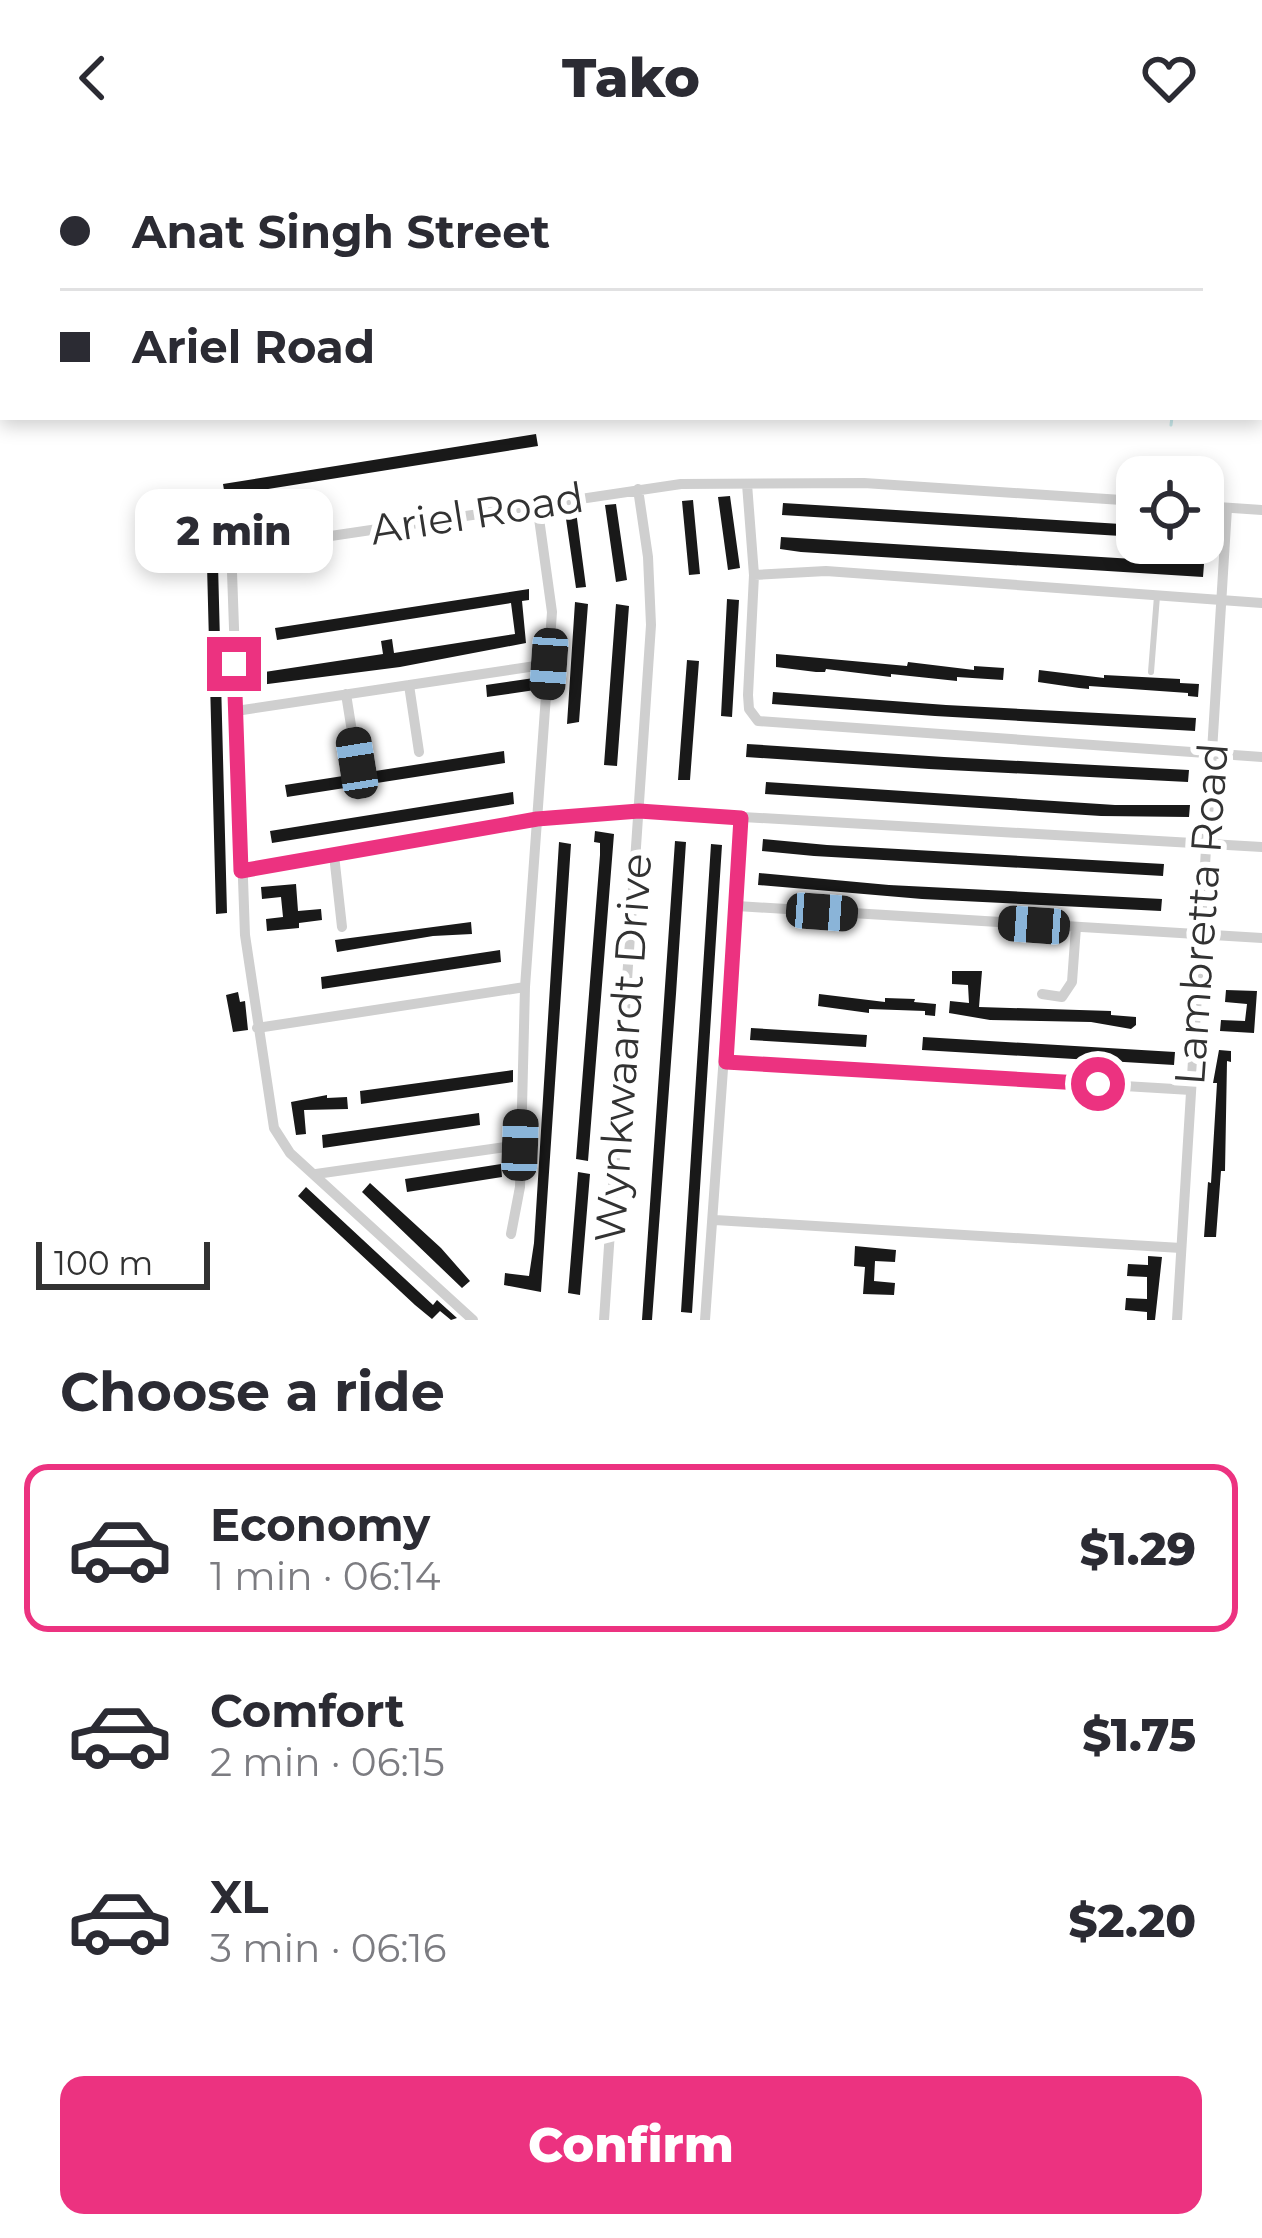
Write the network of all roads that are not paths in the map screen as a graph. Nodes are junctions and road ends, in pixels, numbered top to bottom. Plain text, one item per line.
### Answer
1 (748, 484) junction
2 (638, 489) junction
3 (1116, 500) edge
4 (537, 505) junction
5 (1226, 508) joint
6 (1262, 510) edge
7 (754, 575) junction
8 (1157, 596) junction
9 (1220, 600) junction
10 (1262, 603) edge
11 (549, 664) junction
12 (1151, 672) dead end
13 (410, 685) junction
14 (346, 694) junction
15 (236, 711) junction
16 (419, 752) dead end
17 (1212, 754) junction
18 (1262, 757) edge
19 (357, 763) dead end
20 (639, 811) junction
21 (741, 818) junction
22 (537, 819) junction
23 (1205, 844) junction
24 (1262, 847) edge
25 (334, 855) junction
26 (241, 871) junction
27 (737, 906) junction
28 (342, 927) dead end
29 (1076, 927) junction
30 (1202, 935) junction
31 (1262, 938) edge
32 (525, 987) junction
33 (1042, 994) dead end
34 (257, 1028) junction
35 (726, 1062) junction
36 (1190, 1090) junction
37 (520, 1145) junction
38 (316, 1174) junction
39 (715, 1220) junction
40 (511, 1234) dead end
41 (1181, 1248) junction
42 (473, 1320) edge
43 (604, 1320) edge
44 (705, 1320) edge
45 (1177, 1320) edge

1 - 2 street, Ariel Road
1 - 3 street, Ariel Road
1 - 7 street
2 - 4 street, Ariel Road
2 - 20 street, Wynkwaardt Drive
4 - 11 street
4 - 15 street, Ariel Road
5 - 6 street
5 - 9 street, Lambretta Road
7 - 8 street
7 - 17 street
8 - 9 street
8 - 12 lane
9 - 10 street
9 - 17 street, Lambretta Road
11 - 13 street
11 - 22 street
13 - 14 street
13 - 16 street
14 - 15 street
14 - 19 street
15 - 26 street, Ariel Road
17 - 18 street
17 - 23 street, Lambretta Road
20 - 21 street
20 - 22 street
20 - 43 street, Wynkwaardt Drive
21 - 23 street
21 - 27 street
22 - 25 street
22 - 32 street
23 - 24 street
23 - 30 street, Lambretta Road
25 - 26 street
25 - 28 street
26 - 34 street, Ariel Road
27 - 29 street
27 - 35 street
29 - 30 street
29 - 33 street
30 - 31 street
30 - 36 street, Lambretta Road
32 - 34 street
32 - 37 street
34 - 38 street, Ariel Road
35 - 36 street
35 - 39 street
36 - 41 street, Lambretta Road
37 - 38 street
37 - 40 street
38 - 42 street, Ariel Road
39 - 41 street
39 - 44 street
41 - 45 street, Lambretta Road

